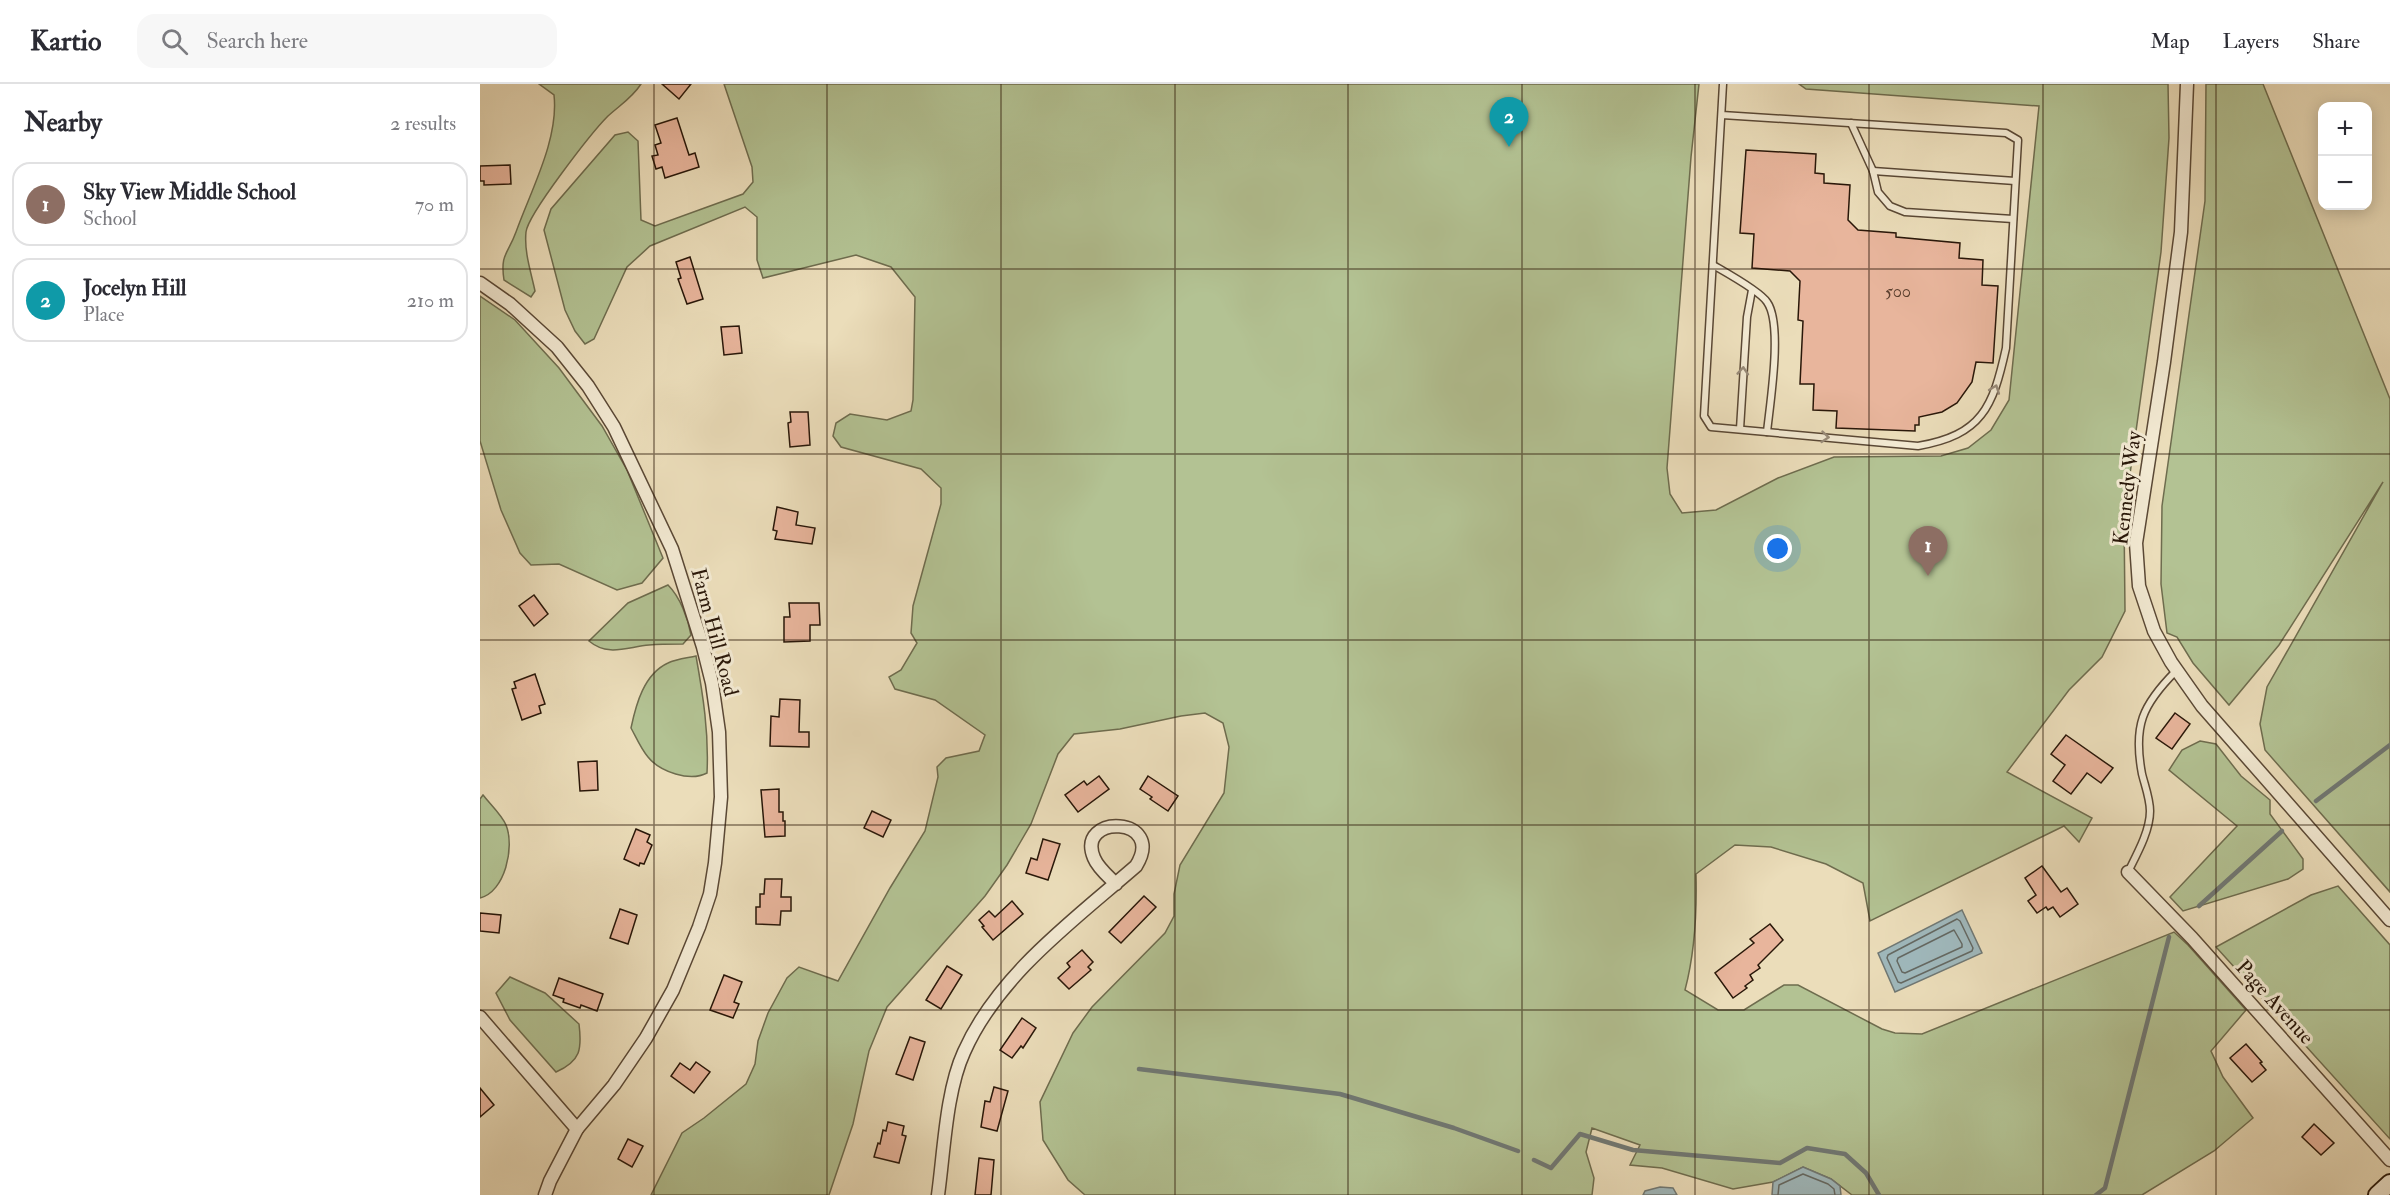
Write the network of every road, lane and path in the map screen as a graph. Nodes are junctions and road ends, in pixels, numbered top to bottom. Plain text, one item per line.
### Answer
1 (1723, 84) edge
2 (2187, 84) edge
3 (1722, 115) junction
4 (1851, 123) junction
5 (1873, 171) junction
6 (2015, 181) junction
7 (2013, 219) junction
8 (1713, 266) junction
9 (480, 283) edge
10 (1752, 290) junction
11 (1740, 429) junction
12 (1767, 432) junction
13 (2177, 670) junction
14 (2128, 872) joint
15 (1116, 884) junction
16 (2390, 920) edge
17 (480, 1017) edge
18 (578, 1129) junction
19 (2390, 1160) edge
20 (2390, 1183) edge
21 (545, 1195) edge
22 (938, 1195) edge
23 (2377, 1195) edge

1 - 3 lane
2 - 13 street, Kennedy Way
3 - 4 lane
3 - 8 lane
4 - 5 lane
4 - 6 lane
5 - 6 lane
5 - 7 lane
6 - 7 lane
12 -> 7 lane
8 - 10 lane
8 - 11 lane
9 - 18 street, Farm Hill Road
11 -> 10 lane
10 - 12 lane
11 - 12 lane
13 - 14 lane
13 - 16 street, Kennedy Way
14 - 19 street, Page Avenue
15 - 15 street
15 - 22 street
17 - 18 street
18 - 21 street, Farm Hill Road
20 - 23 main road

